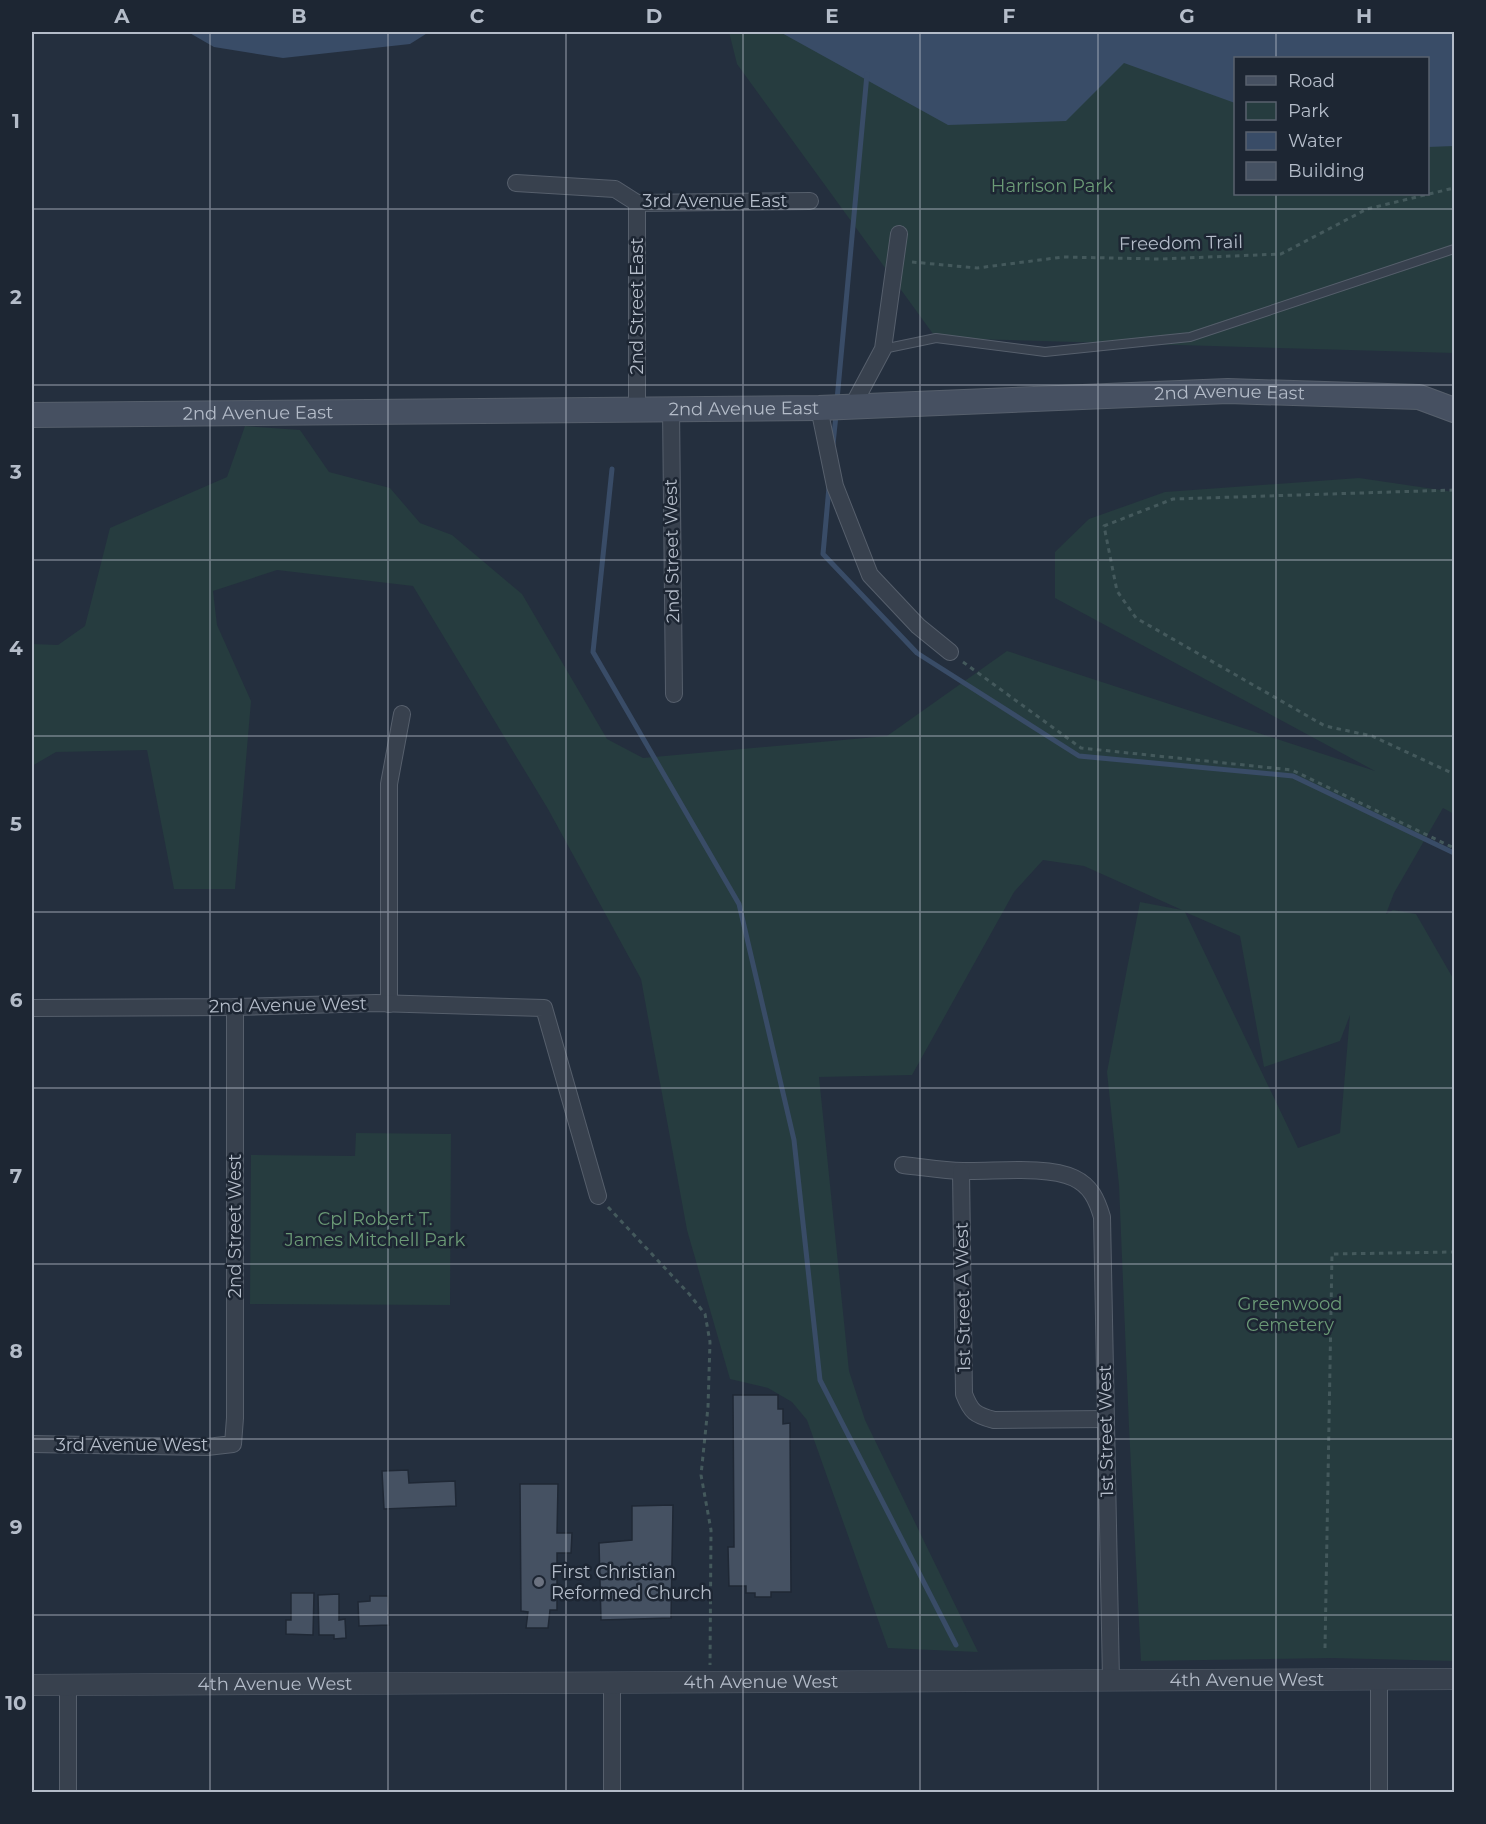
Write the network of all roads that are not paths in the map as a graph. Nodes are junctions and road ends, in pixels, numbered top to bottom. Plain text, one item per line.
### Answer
1 (516, 183) dead end
2 (810, 201) dead end
3 (637, 203) junction
4 (899, 234) dead end
5 (1455, 249) edge
6 (883, 349) junction
7 (852, 407) junction
8 (670, 408) junction
9 (819, 408) junction
10 (637, 409) junction
11 (1455, 410) edge
12 (32, 415) edge
13 (950, 652) road end
14 (674, 694) dead end
15 (402, 714) dead end
16 (389, 1004) junction
17 (235, 1007) junction
18 (32, 1008) edge
19 (903, 1165) dead end
20 (961, 1171) junction
21 (598, 1196) road end
22 (1106, 1419) junction
23 (32, 1444) edge
24 (233, 1444) joint
25 (1379, 1679) junction
26 (1455, 1679) edge
27 (1111, 1680) junction
28 (612, 1682) junction
29 (32, 1685) edge
30 (68, 1685) junction
31 (68, 1792) edge
32 (612, 1792) edge
33 (1379, 1792) edge

1 - 3 street, 3rd Avenue East
2 - 3 street, 3rd Avenue East
3 - 10 street, 2nd Street East
4 - 6 street
5 - 6 lane
6 - 7 street
7 - 9 main road, 2nd Avenue East
7 - 11 main road, 2nd Avenue East
8 - 9 main road, 2nd Avenue East
8 - 10 main road, 2nd Avenue East
8 - 14 street, 2nd Street West
9 - 13 street
10 - 12 main road, 2nd Avenue East
15 - 16 street
16 - 17 street, 2nd Avenue West
16 - 21 street, 2nd Avenue West
17 - 18 street, 2nd Avenue West
17 - 24 street, 2nd Street West
19 - 20 street
20 - 22 street, 1st Street West
20 - 22 street, 1st Street A West
22 - 27 street, 1st Street West
23 - 24 street, 3rd Avenue West
25 - 26 street, 4th Avenue West
25 - 27 street, 4th Avenue West
25 - 33 street
27 - 28 street, 4th Avenue West
28 - 30 street, 4th Avenue West
28 - 32 street
29 - 30 street, 4th Avenue West
30 - 31 street

